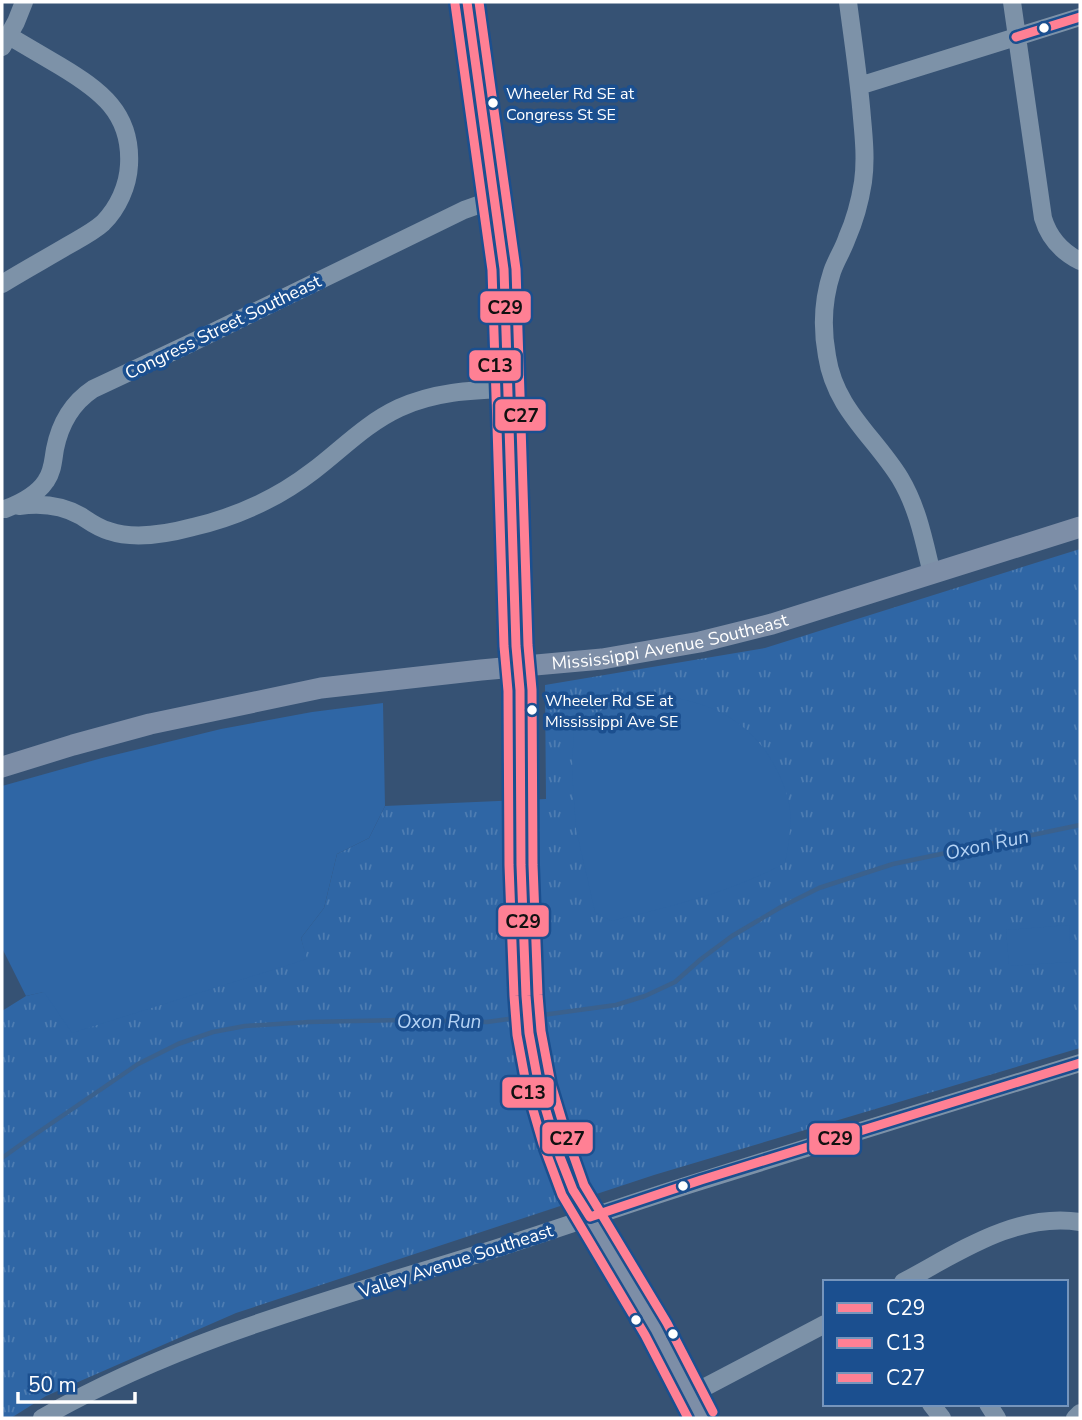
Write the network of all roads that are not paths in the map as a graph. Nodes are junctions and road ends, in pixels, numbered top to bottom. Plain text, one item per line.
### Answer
1 (24, 2) edge
2 (467, 2) edge
3 (848, 2) edge
4 (1012, 2) edge
5 (1080, 17) edge
6 (1016, 37) junction
7 (5, 41) edge
8 (859, 86) junction
9 (495, 199) junction
10 (1080, 261) edge
11 (2, 282) edge
12 (508, 389) junction
13 (52, 467) junction
14 (4, 509) edge
15 (67, 509) junction
16 (1080, 527) edge
17 (932, 574) junction
18 (518, 667) junction
19 (2, 767) edge
20 (1080, 1063) edge
21 (590, 1217) junction
22 (1080, 1222) edge
23 (926, 1276) edge
24 (823, 1325) edge
25 (690, 1395) junction
26 (66, 1412) edge
27 (1080, 1413) edge
28 (42, 1418) edge
29 (702, 1418) edge
30 (1075, 1418) edge

1 - 7 street
2 - 9 main road
3 - 8 street
4 - 6 street
5 - 6 street
6 - 8 street
6 - 10 street
7 - 11 street
8 - 17 street
9 - 12 main road
9 - 13 street, Congress Street Southeast
12 - 15 street
12 - 18 main road
13 - 14 street, Congress Street Southeast
13 - 15 street
14 - 15 street
16 - 17 main road, Mississippi Avenue Southeast
17 - 18 main road, Mississippi Avenue Southeast
18 - 19 main road, Mississippi Avenue Southeast
18 - 21 main road
20 - 21 street, Valley Avenue Southeast
21 - 25 main road
21 - 26 street, Valley Avenue Southeast
22 - 23 street
24 - 25 street
25 - 29 main road
26 - 28 street, Valley Avenue Southeast
27 - 30 street

